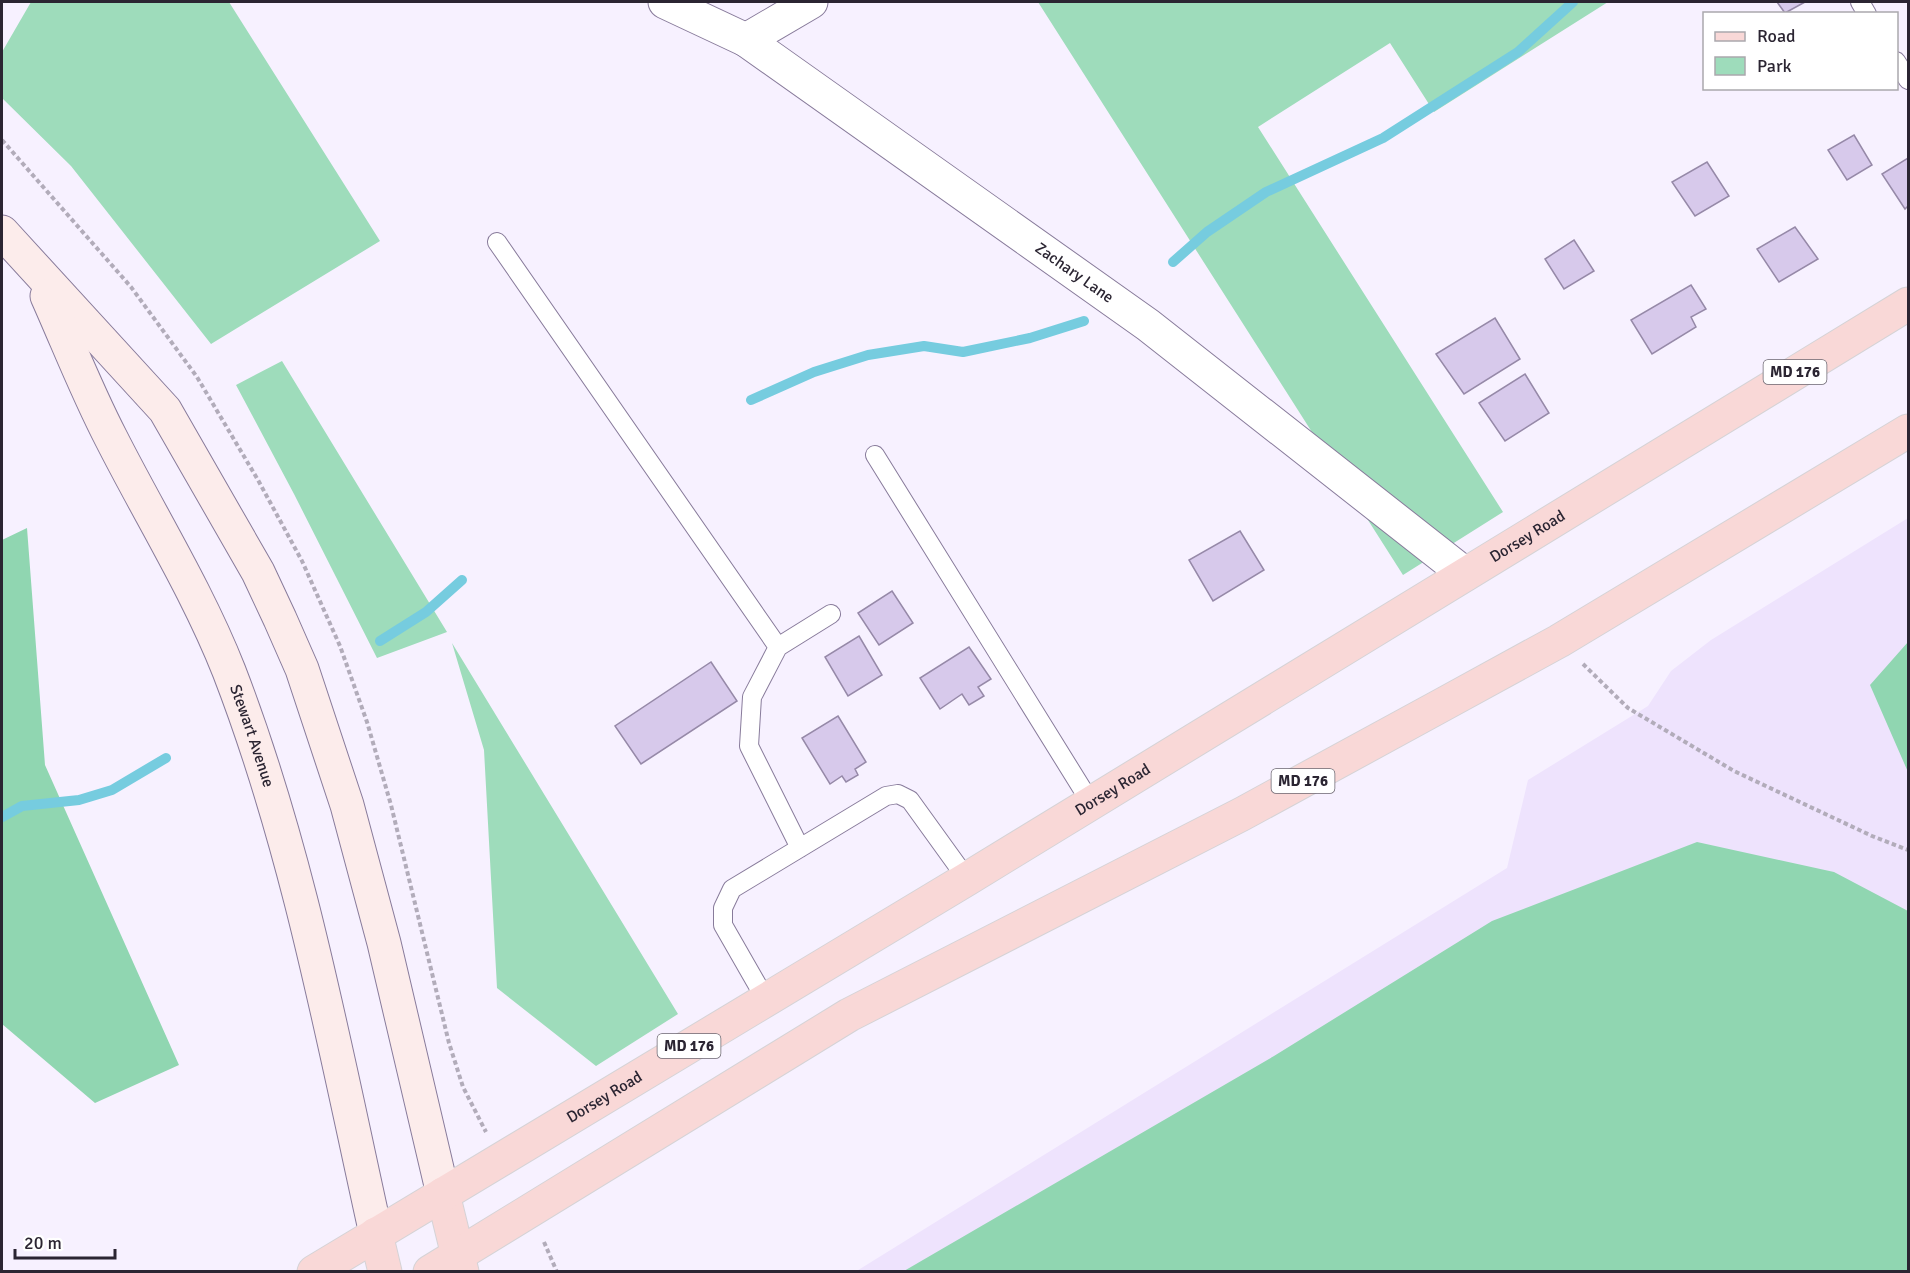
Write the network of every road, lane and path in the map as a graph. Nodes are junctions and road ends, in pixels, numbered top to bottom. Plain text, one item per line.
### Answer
1 (665, 2) edge
2 (811, 2) edge
3 (747, 40) junction
4 (1898, 64) edge
5 (1908, 80) edge
6 (2, 232) edge
7 (497, 242) dead end
8 (35, 270) junction
9 (1908, 303) edge
10 (1908, 431) edge
11 (875, 455) dead end
12 (1465, 574) junction
13 (831, 614) dead end
14 (1559, 640) junction
15 (778, 647) junction
16 (1091, 803) junction
17 (800, 848) junction
18 (1908, 850) edge
19 (967, 879) junction
20 (766, 1000) junction
21 (443, 1194) junction
22 (376, 1234) junction
23 (550, 1254) dead end
24 (460, 1263) edge
25 (314, 1272) edge
26 (385, 1272) edge
27 (430, 1272) edge
28 (557, 1272) edge

1 - 3 street, Zachary Lane
2 - 3 street
3 - 12 street, Zachary Lane
4 - 5 lane
6 - 8 street, Stewart Avenue
7 - 15 lane
8 - 21 street, Stewart Avenue
8 - 22 street, Stewart Avenue
9 - 12 main road, Dorsey Road / MD 176
10 - 14 main road, MD 176
11 - 16 lane
12 - 16 main road, Dorsey Road / MD 176
13 - 15 lane
14 - 18 path
14 - 24 main road, MD 176
15 - 17 lane
16 - 19 main road, Dorsey Road / MD 176
17 - 19 lane
17 - 20 lane
19 - 20 main road, Dorsey Road / MD 176
20 - 21 main road, Dorsey Road / MD 176
21 - 22 main road, Dorsey Road / MD 176
21 - 24 main road
22 - 25 main road, Dorsey Road / MD 176
22 - 26 main road
23 - 28 path
24 - 27 main road, MD 176

